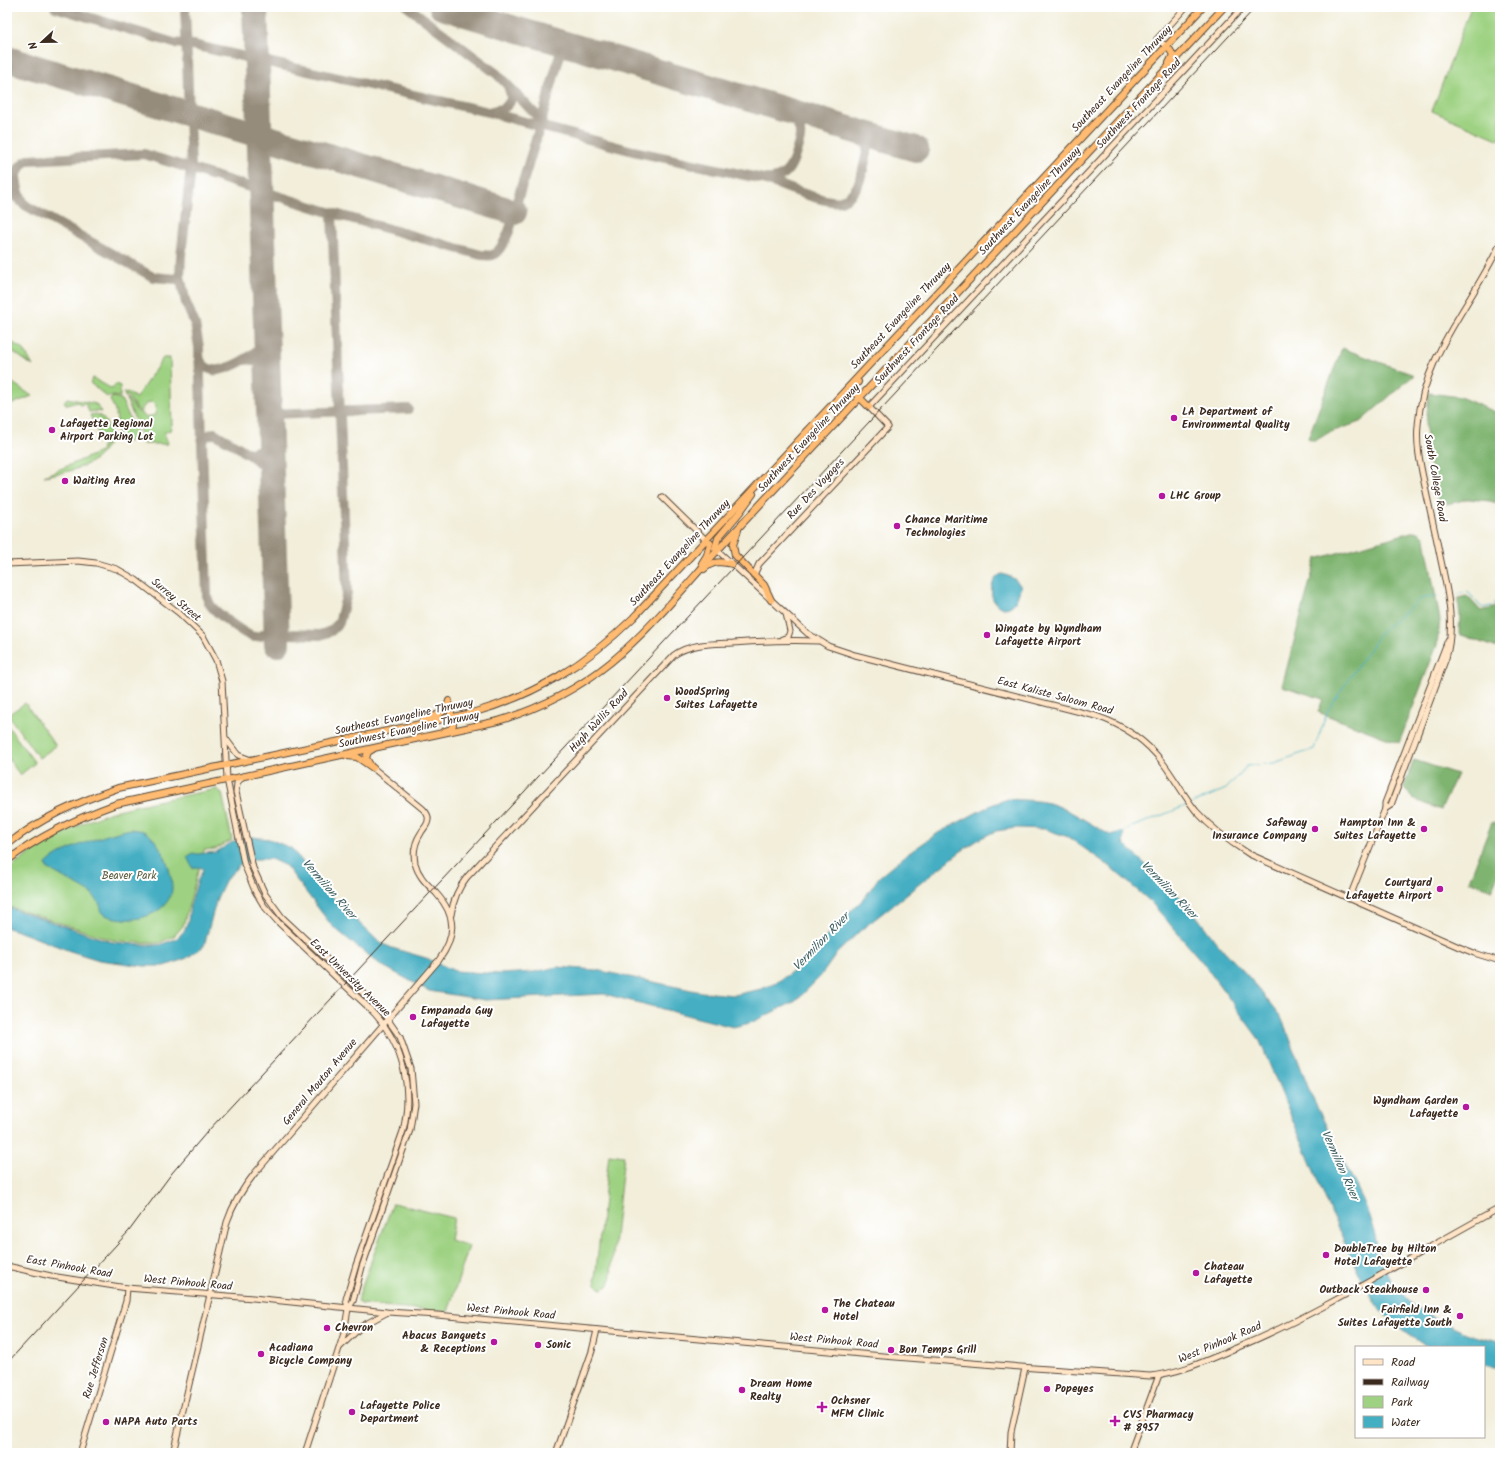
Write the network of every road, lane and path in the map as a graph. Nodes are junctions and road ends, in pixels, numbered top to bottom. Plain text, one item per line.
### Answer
1 (1186, 7) edge
2 (1203, 7) edge
3 (1224, 7) edge
4 (1243, 7) edge
5 (1166, 46) junction
6 (1156, 80) junction
7 (1500, 244) edge
8 (862, 373) junction
9 (871, 386) junction
10 (859, 399) junction
11 (869, 407) junction
12 (767, 475) junction
13 (662, 497) dead end
14 (739, 527) junction
15 (712, 545) junction
16 (7, 564) edge
17 (732, 564) junction
18 (759, 564) junction
19 (748, 568) junction
20 (698, 572) junction
21 (754, 575) junction
22 (683, 588) junction
23 (771, 600) junction
24 (786, 613) junction
25 (780, 640) junction
26 (819, 641) junction
27 (452, 718) junction
28 (437, 721) junction
29 (405, 727) junction
30 (437, 734) junction
31 (225, 738) junction
32 (374, 748) junction
33 (331, 757) junction
34 (252, 760) junction
35 (226, 765) junction
36 (373, 768) junction
37 (244, 775) junction
38 (227, 779) junction
39 (7, 845) edge
40 (7, 861) edge
41 (456, 897) junction
42 (1349, 899) junction
43 (442, 900) junction
44 (451, 916) junction
45 (295, 930) junction
46 (300, 934) junction
47 (291, 935) junction
48 (296, 939) junction
49 (1500, 961) edge
50 (388, 1018) junction
51 (383, 1023) junction
52 (406, 1114) junction
53 (413, 1115) junction
54 (1500, 1208) edge
55 (370, 1224) junction
56 (376, 1226) junction
57 (7, 1266) edge
58 (127, 1288) junction
59 (210, 1294) junction
60 (348, 1309) junction
61 (387, 1312) junction
62 (597, 1330) junction
63 (340, 1346) junction
64 (1024, 1368) junction
65 (1159, 1375) junction
66 (80, 1453) edge
67 (173, 1453) edge
68 (305, 1453) edge
69 (556, 1453) edge
70 (1010, 1453) edge
71 (1130, 1453) edge

1 - 5 main road
2 - 5 highway, Southeast Evangeline Thruway
3 - 6 highway, Southwest Evangeline Thruway
4 - 11 main road, Southwest Frontage Road
5 - 6 highway
5 - 8 highway, Southeast Evangeline Thruway
6 - 9 highway, Southwest Evangeline Thruway
7 - 42 main road, South College Road
8 - 10 highway
8 - 12 highway, Southeast Evangeline Thruway
9 - 10 highway, Southwest Evangeline Thruway
9 - 11 highway
10 - 11 highway
10 - 14 highway, Southwest Evangeline Thruway
11 - 18 main road, Rue Des Voyages
12 - 15 highway, Southeast Evangeline Thruway
12 - 15 highway
13 - 15 main road, East Kaliste Saloom Road
14 - 15 highway, Southwest Evangeline Thruway
14 - 19 highway
15 - 17 main road, East Kaliste Saloom Road
15 - 20 highway, Southwest Evangeline Thruway
15 - 20 highway
15 - 27 highway, Southeast Evangeline Thruway
16 - 31 main road, Surrey Street
17 - 22 highway
17 - 23 main road, East Kaliste Saloom Road
18 - 19 main road
18 - 21 main road
19 - 21 highway
20 - 22 highway, Southwest Evangeline Thruway
21 - 23 highway
22 - 30 highway, Southwest Evangeline Thruway
23 - 24 main road, East Kaliste Saloom Road
24 - 25 main road
24 - 26 main road, East Kaliste Saloom Road
25 - 26 main road, Hugh Wallis Road
25 - 41 main road, Hugh Wallis Road
26 - 42 main road, East Kaliste Saloom Road
27 - 28 highway, Southeast Evangeline Thruway
27 - 29 highway
27 - 30 highway
28 - 29 highway, Southeast Evangeline Thruway
28 - 30 highway
29 - 34 highway, Southeast Evangeline Thruway
30 - 32 highway, Southwest Evangeline Thruway
31 - 34 main road
31 - 35 main road, Surrey Street
32 - 33 highway, Southwest Evangeline Thruway
32 - 36 highway
33 - 36 highway
33 - 37 highway
34 - 35 highway, Southeast Evangeline Thruway
35 - 38 main road, East University Avenue
35 - 39 highway, Southeast Evangeline Thruway
36 - 43 main road, General Mouton Avenue
37 - 38 highway
37 - 45 main road, East University Avenue
38 - 40 highway
38 - 47 main road, East University Avenue
41 - 43 main road
41 - 44 main road, Hugh Wallis Road
42 - 49 main road, East Kaliste Saloom Road
43 - 44 main road, General Mouton Avenue
44 - 50 main road, General Mouton Avenue
45 - 46 main road, East University Avenue
45 - 47 main road
46 - 48 main road
46 - 50 main road, East University Avenue
47 - 48 main road, East University Avenue
48 - 51 main road, East University Avenue
50 - 51 main road, General Mouton Avenue
50 - 53 main road, East University Avenue
51 - 52 main road, East University Avenue
51 - 59 main road, General Mouton Avenue
52 - 53 main road
52 - 55 main road, East University Avenue
53 - 56 main road, East University Avenue
54 - 65 main road, West Pinhook Road
55 - 56 main road
55 - 60 main road, East University Avenue
56 - 60 main road, East University Avenue
57 - 58 main road, East Pinhook Road
58 - 59 main road, West Pinhook Road
58 - 66 main road, Rue Jefferson
59 - 60 main road, West Pinhook Road
59 - 67 main road, General Mouton Avenue
60 - 61 main road, West Pinhook Road
60 - 63 main road, East University Avenue
61 - 62 main road, West Pinhook Road
61 - 63 main road
62 - 64 main road, West Pinhook Road
62 - 69 main road
63 - 68 main road, East University Avenue
64 - 65 main road, West Pinhook Road
64 - 70 main road
65 - 71 main road

